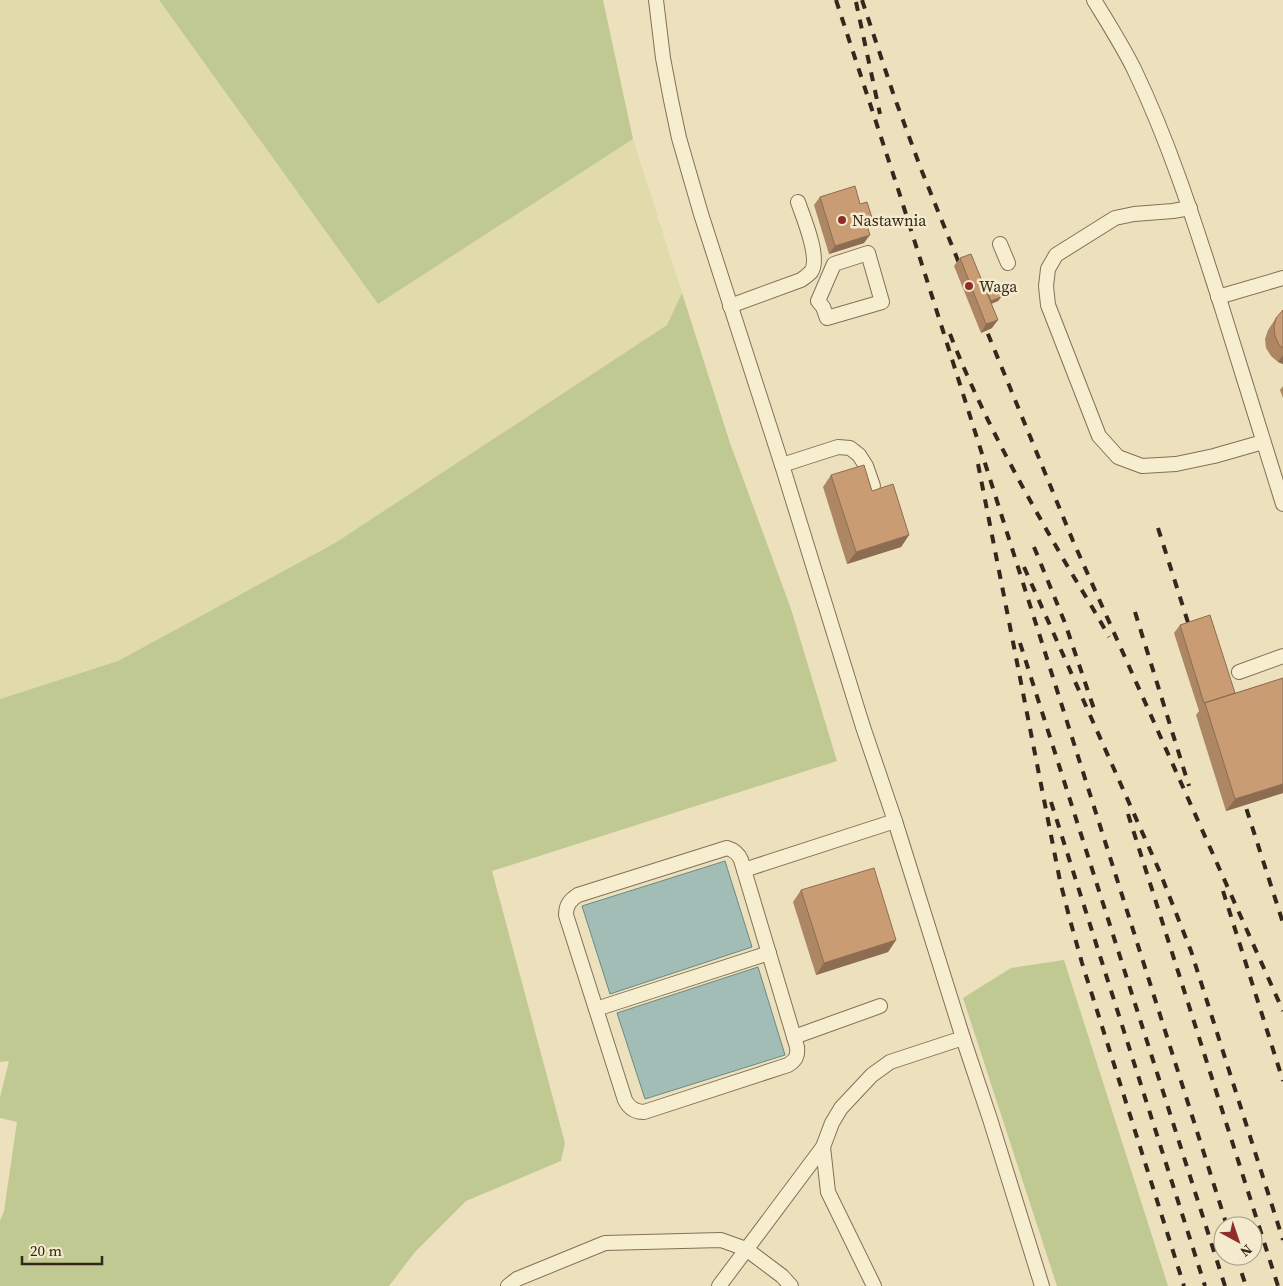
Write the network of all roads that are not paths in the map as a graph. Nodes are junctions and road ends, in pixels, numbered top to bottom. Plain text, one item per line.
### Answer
1 (656, 0) edge
2 (1094, 0) edge
3 (798, 202) dead end
4 (1190, 208) junction
5 (1000, 244) dead end
6 (1008, 264) dead end
7 (811, 272) junction
8 (1283, 278) edge
9 (826, 284) junction
10 (1218, 298) junction
11 (730, 306) junction
12 (1263, 442) junction
13 (782, 465) junction
14 (873, 486) edge
15 (1283, 504) edge
16 (1283, 656) edge
17 (1239, 672) dead end
18 (895, 821) junction
19 (744, 870) junction
20 (769, 953) junction
21 (880, 1006) dead end
22 (596, 1009) junction
23 (794, 1037) junction
24 (963, 1038) junction
25 (822, 1147) junction
26 (746, 1249) junction
27 (508, 1286) edge
28 (719, 1286) edge
29 (791, 1286) edge
30 (874, 1286) edge
31 (1042, 1286) edge

1 - 11 lane
2 - 4 lane
3 - 7 lane
4 - 10 lane
4 - 12 lane
5 - 6 lane
7 - 9 lane
7 - 11 lane
8 - 10 lane
9 - 9 lane
10 - 12 lane
11 - 13 lane
12 - 15 lane
13 - 14 lane
13 - 18 lane
16 - 17 lane
18 - 19 lane
18 - 24 lane
19 - 20 lane
19 - 22 lane
20 - 22 lane
20 - 23 lane
21 - 23 lane
22 - 23 lane
24 - 25 lane
24 - 31 lane
25 - 26 lane
25 - 30 lane
26 - 27 lane
26 - 28 lane
26 - 29 lane

